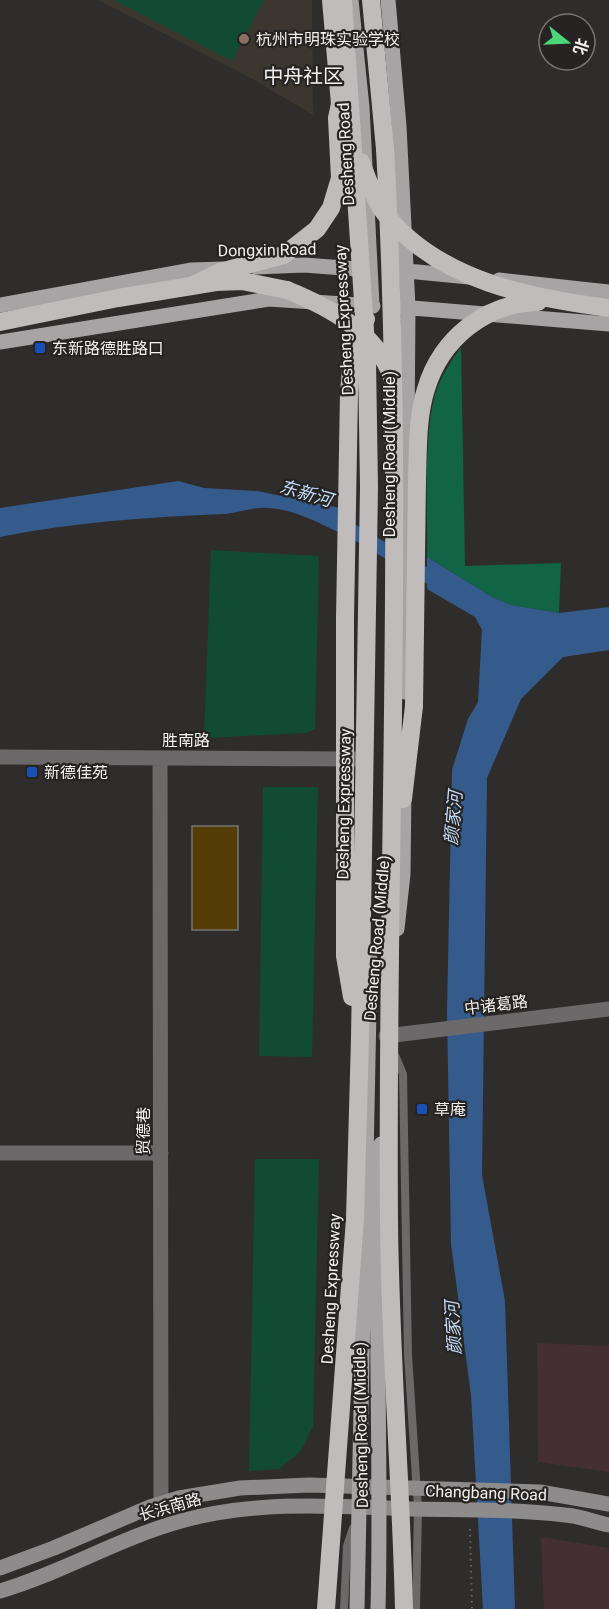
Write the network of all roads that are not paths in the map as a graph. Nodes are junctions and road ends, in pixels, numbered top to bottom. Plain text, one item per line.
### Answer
1 (331, 0) edge
2 (343, 0) edge
3 (351, 0) edge
4 (371, 0) edge
5 (388, 0) edge
6 (340, 104) junction
7 (370, 270) junction
8 (405, 270) junction
9 (191, 286) junction
10 (609, 292) edge
11 (564, 302) junction
12 (0, 305) edge
13 (372, 306) junction
14 (408, 307) junction
15 (609, 308) edge
16 (0, 322) edge
17 (609, 324) edge
18 (0, 342) edge
19 (417, 480) junction
20 (0, 757) edge
21 (160, 758) junction
22 (372, 759) junction
23 (392, 890) junction
24 (609, 1009) edge
25 (386, 1036) junction
26 (360, 1038) junction
27 (0, 1153) edge
28 (160, 1153) junction
29 (361, 1487) junction
30 (380, 1488) junction
31 (417, 1489) junction
32 (162, 1503) junction
33 (609, 1504) edge
34 (360, 1507) junction
35 (381, 1508) junction
36 (418, 1509) junction
37 (609, 1525) edge
38 (0, 1568) edge
39 (0, 1592) edge
40 (326, 1609) edge
41 (344, 1609) edge
42 (357, 1609) edge
43 (378, 1609) edge
44 (405, 1609) edge
45 (416, 1609) edge

1 - 6 highway
2 - 26 highway, Desheng Expressway, bridge
3 - 7 main road, Desheng Road
4 - 23 highway, bridge
5 - 8 main road
6 - 9 highway, bridge
6 - 11 highway, bridge
7 - 8 main road, Dongxin Road
7 - 12 main road, Dongxin Road
7 - 13 main road, Desheng Road (Middle)
8 - 10 main road, Dongxin Road
8 - 14 main road, Desheng Road (Middle)
9 - 16 highway
9 - 19 highway, bridge
11 - 15 highway, bridge
11 - 19 highway, bridge
13 - 14 main road
13 - 18 main road
13 - 22 main road, Desheng Road (Middle)
13 - 26 highway, bridge
14 - 17 main road
14 - 25 main road, Desheng Road (Middle)
19 - 23 highway, bridge
20 - 21 street, 胜南路
21 - 22 street, 胜南路
21 - 28 street, 贸德巷
22 - 29 main road, Desheng Road (Middle)
23 - 44 highway, bridge
24 - 25 street, 中诸葛路
25 - 30 main road, Desheng Road (Middle)
25 - 31 lane
26 - 40 highway, Desheng Expressway, bridge
27 - 28 street
28 - 32 street, 贸德巷
29 - 30 main road, Changbang Road
29 - 32 main road, 长浜南路
29 - 34 main road, Desheng Road (Middle)
30 - 31 main road, Changbang Road
30 - 35 main road, Desheng Road (Middle)
31 - 33 main road, Changbang Road
31 - 36 lane
32 - 38 main road, 长浜南路
34 - 35 main road, Changbang Road
34 - 39 main road, 长浜南路
34 - 41 lane
34 - 42 main road, Desheng Road (Middle)
35 - 36 main road, Changbang Road
35 - 43 main road, Desheng Road (Middle)
36 - 37 main road, Changbang Road
36 - 45 lane

